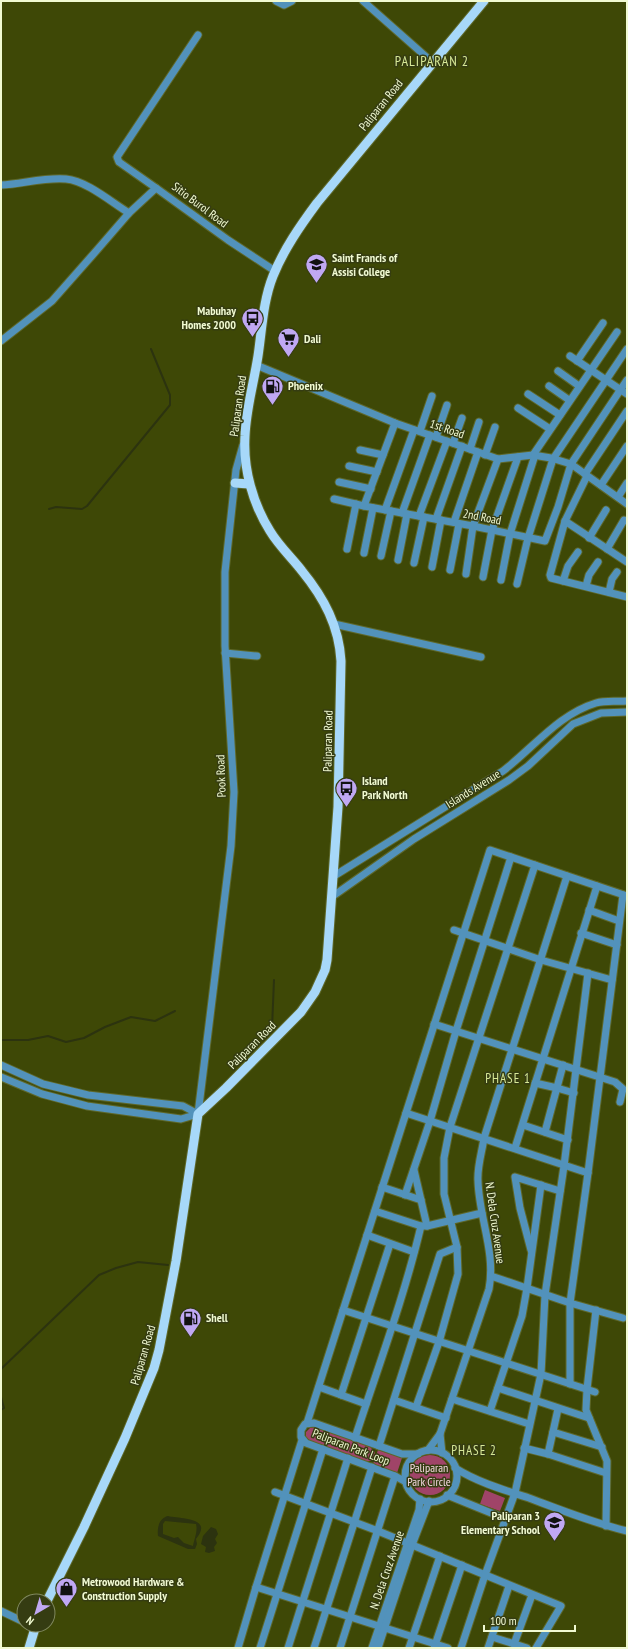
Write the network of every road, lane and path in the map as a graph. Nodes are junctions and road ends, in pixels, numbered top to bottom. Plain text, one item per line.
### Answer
1 (276, 1) edge
2 (292, 1) edge
3 (363, 1) edge
4 (484, 1) edge
5 (198, 35) dead end
6 (432, 62) junction
7 (1, 185) edge
8 (156, 188) junction
9 (129, 212) junction
10 (275, 271) junction
11 (603, 323) dead end
12 (617, 332) dead end
13 (1, 341) edge
14 (627, 349) edge
15 (570, 356) dead end
16 (577, 360) junction
17 (256, 365) junction
18 (590, 369) junction
19 (558, 372) dead end
20 (606, 380) junction
21 (627, 380) edge
22 (549, 386) dead end
23 (579, 386) junction
24 (620, 390) junction
25 (528, 394) dead end
26 (627, 394) edge
27 (432, 396) dead end
28 (570, 400) junction
29 (447, 405) dead end
30 (518, 408) dead end
31 (627, 411) edge
32 (560, 415) junction
33 (462, 418) dead end
34 (479, 422) dead end
35 (395, 423) junction
36 (495, 427) dead end
37 (550, 429) junction
38 (417, 430) junction
39 (433, 436) junction
40 (245, 437) junction
41 (450, 442) junction
42 (462, 446) junction
43 (627, 446) edge
44 (470, 449) junction
45 (360, 450) dead end
46 (482, 453) junction
47 (383, 455) junction
48 (534, 455) junction
49 (518, 457) junction
50 (498, 459) junction
51 (553, 459) junction
52 (571, 464) junction
53 (349, 466) dead end
54 (377, 472) junction
55 (586, 475) junction
56 (339, 482) dead end
57 (235, 483) junction
58 (627, 483) edge
59 (249, 484) junction
60 (601, 485) junction
61 (371, 489) junction
62 (618, 497) junction
63 (334, 499) dead end
64 (356, 504) junction
65 (627, 504) edge
66 (364, 506) junction
67 (373, 508) junction
68 (388, 510) junction
69 (606, 510) dead end
70 (405, 514) junction
71 (422, 517) junction
72 (439, 520) junction
73 (565, 521) junction
74 (627, 521) edge
75 (456, 523) junction
76 (473, 526) junction
77 (492, 530) junction
78 (510, 534) junction
79 (528, 538) junction
80 (589, 538) junction
81 (347, 549) dead end
82 (607, 549) junction
83 (578, 552) dead end
84 (364, 553) dead end
85 (381, 556) dead end
86 (398, 560) dead end
87 (627, 561) edge
88 (598, 562) dead end
89 (414, 563) dead end
90 (432, 567) dead end
91 (450, 570) dead end
92 (617, 572) dead end
93 (466, 574) dead end
94 (483, 578) dead end
95 (501, 580) dead end
96 (563, 581) junction
97 (517, 584) dead end
98 (586, 586) junction
99 (609, 592) junction
100 (627, 597) edge
101 (334, 624) junction
102 (225, 653) junction
103 (257, 656) dead end
104 (481, 657) dead end
105 (627, 701) edge
106 (627, 712) edge
107 (511, 857) junction
108 (536, 865) junction
109 (334, 876) junction
110 (567, 876) junction
111 (597, 886) junction
112 (625, 895) edge
113 (333, 896) junction
114 (589, 910) junction
115 (619, 921) junction
116 (454, 930) dead end
117 (463, 933) junction
118 (581, 933) junction
119 (484, 941) junction
120 (616, 945) junction
121 (508, 948) junction
122 (541, 960) junction
123 (570, 969) junction
124 (588, 973) junction
125 (612, 980) junction
126 (434, 1024) junction
127 (456, 1030) junction
128 (480, 1038) junction
129 (513, 1048) junction
130 (543, 1059) junction
131 (563, 1065) junction
132 (4, 1067) edge
133 (577, 1070) junction
134 (2, 1078) edge
135 (601, 1078) junction
136 (535, 1083) junction
137 (557, 1088) junction
138 (574, 1093) junction
139 (88, 1095) junction
140 (620, 1102) dead end
141 (87, 1106) junction
142 (406, 1113) junction
143 (198, 1114) junction
144 (430, 1121) junction
145 (523, 1124) junction
146 (450, 1127) junction
147 (545, 1132) junction
148 (484, 1138) junction
149 (568, 1140) junction
150 (515, 1148) junction
151 (564, 1166) junction
152 (414, 1170) junction
153 (588, 1173) junction
154 (541, 1186) junction
155 (382, 1187) junction
156 (560, 1191) junction
157 (405, 1195) junction
158 (421, 1200) junction
159 (375, 1211) junction
160 (482, 1213) junction
161 (450, 1220) junction
162 (424, 1226) junction
163 (367, 1235) junction
164 (390, 1244) junction
165 (457, 1247) junction
166 (414, 1252) junction
167 (532, 1253) junction
168 (491, 1276) junction
169 (527, 1288) junction
170 (545, 1295) junction
171 (570, 1303) junction
172 (343, 1310) junction
173 (596, 1310) junction
174 (366, 1318) junction
175 (623, 1318) dead end
176 (392, 1326) junction
177 (414, 1334) junction
178 (438, 1342) junction
179 (468, 1351) junction
180 (506, 1363) junction
181 (541, 1374) junction
182 (570, 1384) junction
183 (319, 1386) junction
184 (498, 1388) junction
185 (587, 1389) junction
186 (596, 1392) dead end
187 (341, 1395) junction
188 (452, 1399) junction
189 (394, 1400) junction
190 (534, 1400) junction
191 (366, 1404) junction
192 (416, 1407) junction
193 (558, 1409) junction
194 (490, 1411) junction
195 (446, 1418) junction
196 (589, 1418) junction
197 (308, 1423) junction
198 (529, 1424) junction
199 (553, 1432) junction
200 (440, 1434) junction
201 (355, 1438) junction
202 (302, 1440) junction
203 (379, 1446) junction
204 (602, 1447) junction
205 (524, 1448) junction
206 (323, 1450) junction
207 (428, 1450) junction
208 (442, 1453) junction
209 (418, 1454) junction
210 (548, 1454) junction
211 (348, 1458) junction
212 (372, 1467) junction
213 (456, 1468) junction
214 (606, 1473) junction
215 (395, 1476) junction
216 (406, 1482) junction
217 (274, 1492) dead end
218 (515, 1493) junction
219 (284, 1496) junction
220 (447, 1496) junction
221 (420, 1499) junction
222 (429, 1501) junction
223 (306, 1504) junction
224 (331, 1513) junction
225 (506, 1519) junction
226 (355, 1523) junction
227 (606, 1526) junction
228 (378, 1531) junction
229 (627, 1531) edge
230 (410, 1545) junction
231 (440, 1556) junction
232 (462, 1565) junction
233 (485, 1575) junction
234 (256, 1586) junction
235 (509, 1586) junction
236 (51, 1593) edge
237 (278, 1594) junction
238 (532, 1595) junction
239 (303, 1602) junction
240 (327, 1609) junction
241 (1, 1611) edge
242 (350, 1616) junction
243 (16, 1618) edge
244 (382, 1627) junction
245 (32, 1633) edge
246 (413, 1636) junction
247 (492, 1637) junction
248 (514, 1644) junction
249 (434, 1646) edge
250 (29, 1648) edge
251 (238, 1648) edge
252 (260, 1648) edge
253 (288, 1648) edge
254 (314, 1648) edge
255 (340, 1648) edge
256 (372, 1648) edge
257 (378, 1648) edge
258 (409, 1648) edge
259 (448, 1648) edge
260 (461, 1648) edge
261 (488, 1648) edge
262 (527, 1648) edge
263 (536, 1648) edge

1 - 2 street
3 - 6 street
4 - 6 main road, Paliparan Road
5 - 8 street
6 - 10 main road, Paliparan Road
7 - 9 street
8 - 9 street, Sitio Burol Road
8 - 10 street, Sitio Burol Road
9 - 13 street, Sitio Burol Road
10 - 17 main road, Paliparan Road
11 - 16 street
12 - 18 street
14 - 20 street
15 - 16 street
16 - 18 street
17 - 35 street, 1st Road
17 - 40 main road, Paliparan Road
18 - 20 street
18 - 23 street
19 - 23 street
20 - 24 street
20 - 51 street
21 - 24 street
22 - 28 street
23 - 28 street
24 - 26 street
24 - 52 street
25 - 32 street
27 - 38 street
28 - 32 street
29 - 39 street
30 - 37 street
31 - 55 street
32 - 37 street
33 - 41 street
34 - 44 street
35 - 38 street, 1st Road
35 - 47 street
36 - 46 street
37 - 48 street
38 - 39 street, 1st Road
38 - 68 street
39 - 41 street, 1st Road
39 - 70 street
40 - 57 street, Pook Road
40 - 59 main road, Paliparan Road
41 - 42 street, 1st Road
41 - 71 street
42 - 44 street, 1st Road
42 - 72 street
43 - 60 street
44 - 46 street, 1st Road
45 - 47 street
46 - 50 street, 1st Road
46 - 75 street
47 - 54 street
48 - 49 street, 1st Road
48 - 51 street, 1st Road
48 - 78 street
49 - 50 street, 1st Road
49 - 77 street
50 - 76 street
51 - 52 street, 1st Road
51 - 79 street
52 - 55 street, 1st Road
52 - 79 street, 2nd Road
53 - 54 street
54 - 61 street
55 - 60 street, 1st Road
55 - 73 street
56 - 61 street
57 - 59 main road
57 - 102 street, Pook Road
58 - 62 street
59 - 101 main road, Paliparan Road
60 - 62 street, 1st Road
61 - 66 street
62 - 65 street, 1st Road
63 - 64 street, 2nd Road
64 - 66 street, 2nd Road
64 - 81 street
66 - 67 street, 2nd Road
67 - 68 street, 2nd Road
67 - 84 street
68 - 70 street, 2nd Road
68 - 85 street
69 - 80 street
70 - 71 street, 2nd Road
70 - 86 street
71 - 72 street, 2nd Road
71 - 89 street
72 - 75 street, 2nd Road
72 - 90 street
73 - 80 street
73 - 96 street
74 - 82 street
75 - 76 street, 2nd Road
75 - 91 street
76 - 77 street, 2nd Road
76 - 93 street
77 - 78 street, 2nd Road
77 - 94 street
78 - 79 street, 2nd Road
78 - 95 street
79 - 97 street
80 - 82 street
82 - 87 street
83 - 96 street
88 - 98 street
92 - 99 street
96 - 98 street
98 - 99 street
99 - 100 street
101 - 104 street
101 - 109 main road, Paliparan Road
102 - 103 street
102 - 143 street, Pook Road
105 - 109 street, Islands Avenue
106 - 113 street, Islands Avenue
107 - 108 street
107 - 117 street
107 - 119 street
108 - 110 street
108 - 121 street
109 - 113 main road, Paliparan Road
110 - 111 street
110 - 122 street, N. Dela Cruz Avenue
111 - 112 street
111 - 114 street
112 - 115 street
113 - 143 main road, Paliparan Road
114 - 115 street
114 - 118 street
115 - 120 street
116 - 117 street
117 - 119 street
117 - 126 street
118 - 120 street
118 - 123 street
119 - 121 street
119 - 127 street
120 - 125 street
121 - 122 street
121 - 128 street
122 - 123 street
122 - 129 street, N. Dela Cruz Avenue
123 - 124 street
123 - 130 street
124 - 125 street
124 - 133 street
125 - 135 street
126 - 127 street
126 - 142 street
127 - 128 street
127 - 144 street
128 - 129 street
128 - 146 street
129 - 130 street
129 - 148 street, N. Dela Cruz Avenue
130 - 131 street
130 - 136 street
131 - 133 street
131 - 137 street
132 - 139 street
133 - 135 street
133 - 138 street
134 - 141 street
135 - 140 street
135 - 153 street
136 - 137 street
136 - 145 street
137 - 138 street
137 - 147 street
138 - 149 street
139 - 141 street
139 - 143 street
141 - 143 street
142 - 144 street
142 - 155 street
143 - 236 main road, Paliparan Road
144 - 146 street
144 - 152 street
145 - 147 street
145 - 150 street
146 - 148 street
146 - 161 street
147 - 149 street
148 - 150 street
148 - 160 street, N. Dela Cruz Avenue
149 - 151 street
150 - 151 street
151 - 153 street
151 - 156 street
152 - 157 street
152 - 158 street
153 - 171 street
154 - 156 street
154 - 167 street
154 - 167 street
155 - 157 street
155 - 159 street
156 - 170 street
157 - 158 street
158 - 162 street
159 - 162 street
159 - 163 street
160 - 161 street
160 - 168 street, N. Dela Cruz Avenue
161 - 162 street
161 - 165 street
162 - 166 street
163 - 164 street
163 - 172 street
164 - 166 street
164 - 174 street
165 - 177 street
165 - 178 street
166 - 176 street
167 - 169 street
168 - 169 street
168 - 179 street, N. Dela Cruz Avenue
169 - 170 street
169 - 180 street
170 - 171 street
170 - 181 street
171 - 173 street
171 - 182 street
172 - 174 street
172 - 183 street
173 - 175 street
173 - 185 street
174 - 176 street
174 - 187 street
176 - 177 street
176 - 191 street
177 - 178 street
177 - 189 street
178 - 179 street
178 - 192 street
179 - 180 street
179 - 188 street, N. Dela Cruz Avenue
180 - 181 street
180 - 184 street
181 - 182 street
181 - 190 street
182 - 185 street
183 - 187 street
183 - 197 street
184 - 190 street
184 - 194 street
185 - 186 street
185 - 196 street
187 - 191 street
188 - 194 street
188 - 195 street, N. Dela Cruz Avenue
189 - 192 street
189 - 203 street
190 - 193 street
190 - 198 street
191 - 201 street
192 - 195 street
193 - 196 street
193 - 199 street
194 - 198 street
195 - 200 street, N. Dela Cruz Avenue
196 - 204 street
197 - 201 street, Paliparan Park Loop
197 - 202 street, Paliparan Park Loop
198 - 205 street
199 - 204 street
199 - 210 street
200 - 207 street, N. Dela Cruz Avenue
200 - 208 street, N. Dela Cruz Avenue
201 - 203 street, Paliparan Park Loop
202 - 206 street, Paliparan Park Loop
202 - 219 street
203 - 209 street, Paliparan Park Loop
204 - 214 street
205 - 210 street
205 - 218 street
206 - 211 street, Paliparan Park Loop
206 - 223 street
207 - 208 street
207 - 209 street
208 - 213 street
209 - 216 street
210 - 214 street
211 - 212 street, Paliparan Park Loop
211 - 224 street
212 - 215 street, Paliparan Park Loop
212 - 226 street
213 - 218 street
213 - 220 street
214 - 227 street
215 - 216 street, Paliparan Park Loop
215 - 228 street
216 - 221 street
217 - 219 street
218 - 225 street
218 - 227 street
219 - 223 street
219 - 234 street
220 - 222 street
220 - 225 street
221 - 222 street
221 - 230 street, N. Dela Cruz Avenue
222 - 230 street, N. Dela Cruz Avenue
223 - 224 street
223 - 237 street
224 - 226 street
224 - 239 street
225 - 233 street
226 - 228 street
226 - 240 street
227 - 229 street
228 - 230 street
228 - 242 street
230 - 231 street
230 - 244 street, N. Dela Cruz Avenue
231 - 232 street
231 - 246 street
232 - 233 street
232 - 249 street
233 - 235 street
233 - 260 street
234 - 237 street
234 - 251 street
235 - 238 street
235 - 247 street
237 - 239 street
237 - 252 street
238 - 248 street
238 - 263 street
239 - 240 street
239 - 253 street
240 - 242 street
240 - 254 street
241 - 243 street
242 - 244 street
242 - 255 street
244 - 246 street
244 - 256 street, N. Dela Cruz Avenue
244 - 257 street, N. Dela Cruz Avenue
245 - 250 main road
246 - 249 street
246 - 258 street
247 - 248 street
247 - 261 street
248 - 262 street
249 - 259 street

